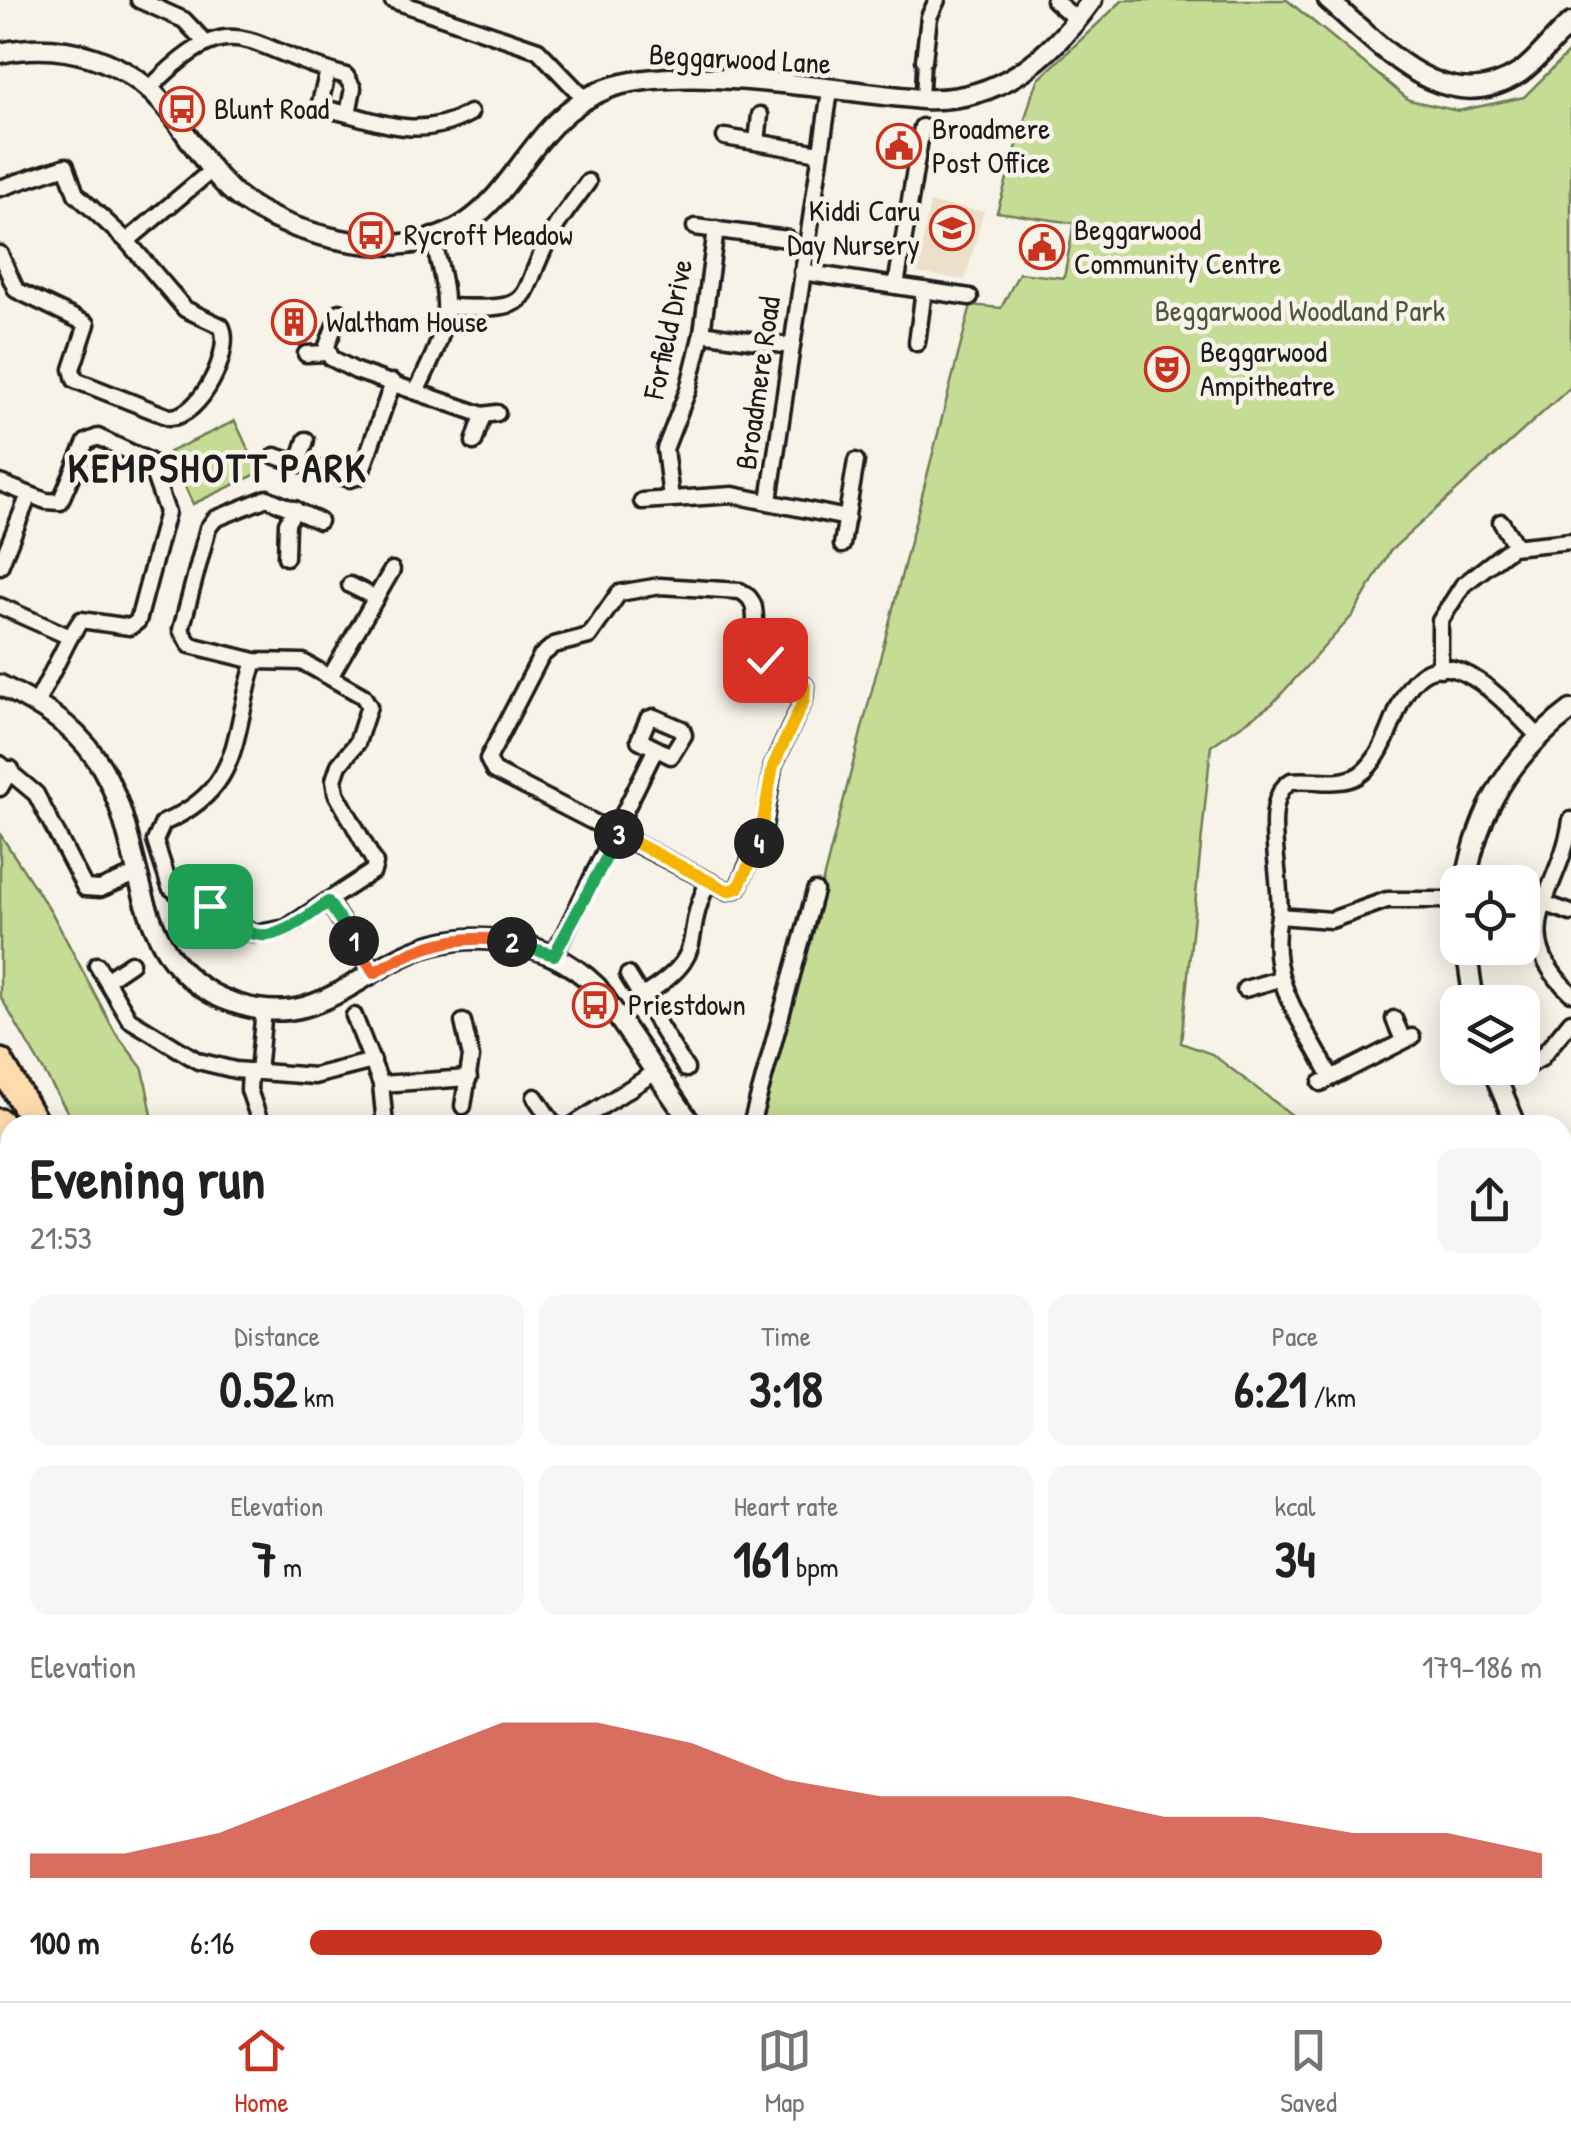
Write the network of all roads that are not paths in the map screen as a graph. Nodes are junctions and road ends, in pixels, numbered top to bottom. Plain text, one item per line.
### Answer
1 (140, 0) edge
2 (392, 0) edge
3 (1054, 0) edge
4 (1092, 0) edge
5 (931, 2) edge
6 (1336, 3) edge
7 (1571, 11) edge
8 (1077, 20) junction
9 (1567, 27) edge
10 (201, 38) junction
11 (0, 53) edge
12 (924, 60) joint
13 (328, 71) junction
14 (149, 89) junction
15 (830, 91) junction
16 (922, 95) junction
17 (584, 99) junction
18 (348, 114) junction
19 (470, 114) dead end
20 (760, 115) dead end
21 (922, 127) dead end
22 (726, 137) dead end
23 (756, 142) junction
24 (820, 153) junction
25 (212, 170) junction
26 (588, 182) dead end
27 (0, 188) edge
28 (564, 216) junction
29 (580, 226) dead end
30 (695, 227) dead end
31 (716, 229) junction
32 (432, 236) junction
33 (788, 239) dead end
34 (127, 241) junction
35 (0, 254) edge
36 (802, 272) junction
37 (896, 286) junction
38 (924, 290) junction
39 (970, 297) dead end
40 (448, 307) junction
41 (340, 312) dead end
42 (702, 333) junction
43 (917, 343) dead end
44 (790, 346) junction
45 (306, 354) dead end
46 (327, 354) junction
47 (393, 382) junction
48 (417, 390) junction
49 (306, 440) dead end
50 (474, 442) dead end
51 (274, 456) dead end
52 (856, 460) dead end
53 (299, 461) junction
54 (0, 483) edge
55 (28, 495) junction
56 (671, 498) junction
57 (642, 501) dead end
58 (769, 501) junction
59 (296, 509) junction
60 (848, 518) junction
61 (319, 521) dead end
62 (1502, 522) dead end
63 (1571, 541) edge
64 (842, 545) dead end
65 (1516, 546) junction
66 (286, 557) dead end
67 (0, 566) edge
68 (392, 570) dead end
69 (350, 585) dead end
70 (376, 598) junction
71 (0, 606) edge
72 (70, 637) junction
73 (255, 661) junction
74 (1440, 669) junction
75 (330, 677) junction
76 (0, 684) edge
77 (37, 702) junction
78 (1571, 710) edge
79 (1538, 736) junction
80 (655, 750) dead end
81 (5, 767) edge
82 (0, 788) edge
83 (1571, 820) edge
84 (616, 832) junction
85 (1469, 865) edge
86 (136, 874) junction
87 (709, 881) junction
88 (815, 890) dead end
89 (1440, 900) edge
90 (328, 902) junction
91 (1546, 904) junction
92 (1571, 913) edge
93 (1279, 916) junction
94 (554, 955) junction
95 (131, 962) dead end
96 (97, 964) dead end
97 (374, 973) junction
98 (628, 975) dead end
99 (1279, 979) junction
100 (106, 980) junction
101 (1244, 989) dead end
102 (1571, 994) edge
103 (641, 997) junction
104 (264, 1010) junction
105 (354, 1016) dead end
106 (1394, 1019) dead end
107 (1571, 1021) edge
108 (464, 1022) dead end
109 (1540, 1059) edge
110 (373, 1061) junction
111 (0, 1062) edge
112 (686, 1069) dead end
113 (656, 1071) junction
114 (254, 1072) junction
115 (469, 1078) junction
116 (380, 1084) junction
117 (1500, 1085) edge
118 (535, 1097) dead end
119 (463, 1106) dead end
120 (30, 1115) edge
121 (258, 1115) edge
122 (384, 1115) edge
123 (547, 1115) edge
124 (588, 1115) edge
125 (685, 1115) edge
126 (753, 1115) edge
127 (1512, 1115) edge

1 - 10 street
2 - 17 street
3 - 8 street
4 - 8 street, Beggarwood Lane
5 - 12 street
6 - 9 street
7 - 9 street
8 - 16 street, Beggarwood Lane
10 - 13 street
10 - 14 street
11 - 14 street, Beggarwood Lane
12 - 16 street
13 - 18 street
13 - 18 street
14 - 25 street, Beggarwood Lane
15 - 16 street, Beggarwood Lane
15 - 17 street, Beggarwood Lane
15 - 24 street, Broadmere Road
17 - 32 street, Beggarwood Lane
18 - 19 street
20 - 23 street
21 - 37 street
22 - 23 street
23 - 24 street
24 - 36 street, Broadmere Road
25 - 32 street, Beggarwood Lane
25 - 34 street
26 - 28 street
27 - 34 street
28 - 29 street
28 - 40 street
30 - 31 street, Forfield Drive
31 - 33 street, Forfield Drive
31 - 42 street, Forfield Drive
32 - 40 street
34 - 35 street
36 - 37 street, Broadmere Road
36 - 44 street, Broadmere Road
37 - 38 street, Broadmere Road
38 - 39 street, Broadmere Road
38 - 43 street
40 - 48 street
41 - 46 street
42 - 44 street
42 - 56 street, Forfield Drive
44 - 58 street, Broadmere Road
45 - 46 street
46 - 47 street
47 - 48 street
47 - 53 street
48 - 50 street
49 - 53 street
51 - 53 street
52 - 60 street
54 - 55 street
55 - 67 street
55 - 72 street
56 - 57 street
56 - 58 street
58 - 60 street
59 - 61 street
59 - 66 street
59 - 73 street
60 - 64 street
62 - 65 street
63 - 65 street
65 - 74 street
68 - 70 street
69 - 70 street
70 - 75 street
71 - 72 street
72 - 77 street
73 - 75 street
73 - 90 street
74 - 79 street
74 - 93 street
75 - 90 street
76 - 77 street
77 - 86 street
78 - 79 street
79 - 85 street
80 - 84 street
81 - 82 street
81 - 86 street
83 - 91 street
84 - 87 street
84 - 87 street
84 - 94 street
86 - 104 street
87 - 103 street
88 - 126 street
89 - 93 street
90 - 97 street
91 - 92 street
91 - 102 street
93 - 99 street
94 - 97 street
94 - 113 street
95 - 100 street
96 - 100 street
97 - 104 street
98 - 103 street
99 - 101 street
99 - 106 street
100 - 114 street
103 - 112 street
104 - 114 street
105 - 110 street
107 - 109 street
108 - 115 street
110 - 114 street
110 - 116 street
111 - 120 highway
113 - 124 street
113 - 125 street
114 - 121 street
115 - 116 street
115 - 119 street
116 - 122 street
117 - 127 street
118 - 123 street

